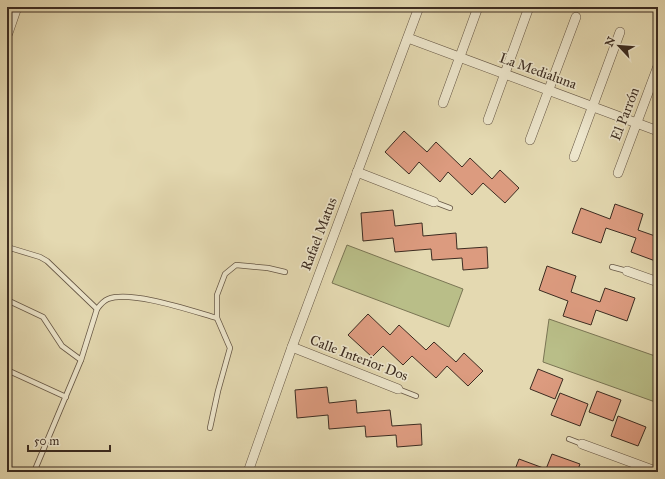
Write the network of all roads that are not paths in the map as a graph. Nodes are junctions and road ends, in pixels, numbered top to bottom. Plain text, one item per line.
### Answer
1 (17, 7) edge
2 (419, 7) edge
3 (478, 7) edge
4 (529, 7) edge
5 (576, 16) dead end
6 (620, 32) dead end
7 (8, 33) edge
8 (408, 38) junction
9 (460, 57) junction
10 (658, 66) edge
11 (504, 74) junction
12 (549, 90) junction
13 (443, 103) dead end
14 (592, 107) junction
15 (488, 120) dead end
16 (637, 123) junction
17 (658, 131) edge
18 (530, 140) dead end
19 (574, 158) dead end
20 (357, 172) junction
21 (618, 173) dead end
22 (434, 202) joint
23 (450, 208) dead end
24 (7, 247) edge
25 (612, 267) dead end
26 (627, 271) joint
27 (285, 272) dead end
28 (658, 282) edge
29 (7, 300) edge
30 (97, 309) junction
31 (217, 318) junction
32 (292, 347) junction
33 (82, 360) junction
34 (7, 370) edge
35 (398, 388) joint
36 (416, 396) dead end
37 (66, 397) junction
38 (210, 428) dead end
39 (569, 439) dead end
40 (582, 444) joint
41 (34, 472) edge
42 (248, 472) edge
43 (658, 472) edge

1 - 7 street
2 - 8 street, Rafael Matus
3 - 9 street
4 - 11 street
5 - 12 street
6 - 14 street
8 - 9 street, La Medialuna
8 - 20 street, Rafael Matus
9 - 11 street, La Medialuna
9 - 13 street
10 - 16 street, El Parrón
11 - 12 street, La Medialuna
11 - 15 street
12 - 14 street, La Medialuna
12 - 18 street
14 - 16 street, La Medialuna
14 - 19 street
16 - 17 street, La Medialuna
16 - 21 street, El Parrón
20 - 22 street
20 - 32 street, Rafael Matus
22 - 23 lane
24 - 30 lane
25 - 26 lane
26 - 28 street
27 - 31 lane
29 - 33 lane
30 - 31 lane
30 - 33 lane
31 - 38 lane
32 - 35 street, Calle Interior Dos
32 - 42 street, Rafael Matus
33 - 37 lane
34 - 37 lane
35 - 36 lane, Calle Interior Dos
37 - 41 lane
39 - 40 lane
40 - 43 street

